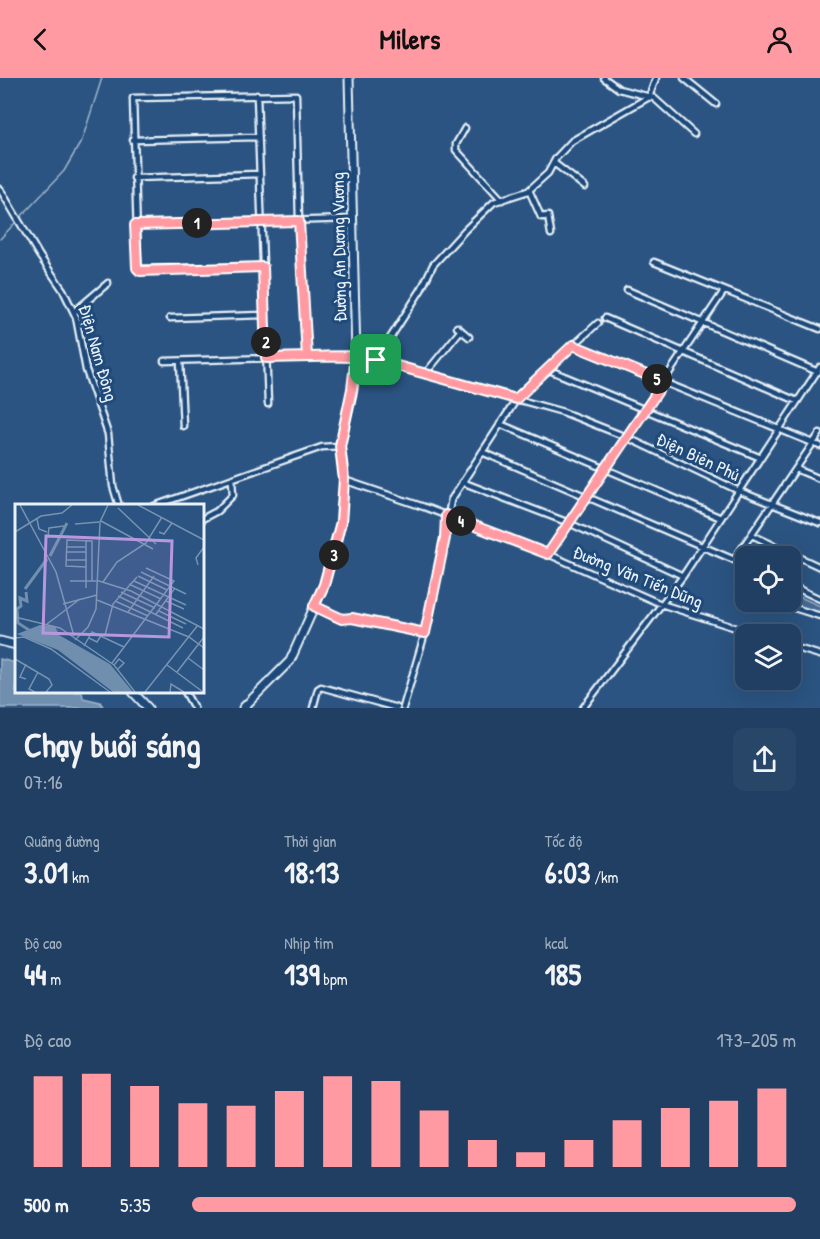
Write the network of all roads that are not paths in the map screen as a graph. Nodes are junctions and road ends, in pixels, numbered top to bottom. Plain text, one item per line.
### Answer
1 (349, 78) edge
2 (604, 78) edge
3 (656, 78) edge
4 (684, 78) edge
5 (257, 95) junction
6 (650, 95) junction
7 (716, 104) dead end
8 (465, 128) dead end
9 (694, 134) dead end
10 (257, 137) junction
11 (133, 140) junction
12 (554, 163) junction
13 (259, 174) junction
14 (134, 178) junction
15 (585, 187) dead end
16 (0, 189) edge
17 (530, 190) junction
18 (502, 200) junction
19 (353, 219) junction
20 (261, 221) junction
21 (299, 221) junction
22 (135, 225) junction
23 (550, 234) dead end
24 (654, 262) dead end
25 (263, 267) junction
26 (108, 283) dead end
27 (627, 290) dead end
28 (724, 291) junction
29 (74, 312) junction
30 (264, 315) junction
31 (170, 318) dead end
32 (605, 318) dead end
33 (598, 323) dead end
34 (703, 323) junction
35 (820, 329) edge
36 (469, 337) dead end
37 (573, 345) junction
38 (684, 350) junction
39 (356, 356) junction
40 (307, 357) junction
41 (266, 358) junction
42 (376, 360) junction
43 (164, 361) dead end
44 (180, 361) junction
45 (547, 369) junction
46 (819, 371) edge
47 (425, 374) junction
48 (664, 382) junction
49 (516, 399) junction
50 (797, 401) junction
51 (268, 404) dead end
52 (645, 410) junction
53 (500, 424) junction
54 (183, 426) dead end
55 (779, 428) junction
56 (820, 433) edge
57 (626, 437) junction
58 (813, 443) junction
59 (340, 446) junction
60 (820, 446) edge
61 (482, 452) junction
62 (760, 458) junction
63 (605, 469) junction
64 (796, 469) junction
65 (820, 479) edge
66 (232, 480) junction
67 (344, 480) junction
68 (462, 482) junction
69 (739, 491) junction
70 (587, 496) junction
71 (118, 504) edge
72 (160, 504) edge
73 (773, 504) junction
74 (446, 515) junction
75 (204, 518) edge
76 (721, 518) junction
77 (569, 523) junction
78 (820, 523) edge
79 (752, 535) junction
80 (702, 546) junction
81 (548, 554) junction
82 (734, 560) joint
83 (820, 567) edge
84 (682, 576) junction
85 (801, 590) edge
86 (820, 599) edge
87 (662, 604) junction
88 (314, 606) junction
89 (801, 610) edge
90 (820, 616) edge
91 (735, 628) edge
92 (425, 633) junction
93 (0, 640) edge
94 (15, 645) edge
95 (801, 649) edge
96 (820, 655) edge
97 (138, 693) edge
98 (186, 693) edge
99 (382, 706) edge
100 (148, 708) edge
101 (194, 708) edge
102 (243, 708) edge
103 (313, 708) edge
104 (397, 708) edge
105 (404, 708) edge
106 (582, 708) edge

1 - 19 main road, Đường An Dương Vương
2 - 6 street
3 - 6 street
4 - 7 street
5 - 10 street
5 - 11 street
5 - 21 street
6 - 9 street
6 - 12 street
8 - 18 street
10 - 11 street
10 - 13 street
11 - 14 street
12 - 15 street
12 - 17 street
13 - 14 street
13 - 20 street
14 - 22 street
16 - 29 street, Điện Nam Đông
17 - 18 street
17 - 23 street
18 - 42 street
19 - 21 street
19 - 39 main road, Đường An Dương Vương
20 - 21 street
20 - 22 street
20 - 25 street
21 - 40 street
22 - 25 street
24 - 28 street
25 - 30 street
26 - 29 street
27 - 34 street
28 - 34 street
28 - 35 street
29 - 71 street, Điện Nam Đông
30 - 31 street
30 - 41 street
32 - 38 street
33 - 37 street
34 - 38 street
34 - 46 street
36 - 47 street
37 - 45 street
37 - 48 street
38 - 48 street
38 - 50 street
39 - 40 street, Điện Biên Phủ
39 - 42 street, Điện Biên Phủ
39 - 59 main road, Đường An Dương Vương
40 - 41 street, Điện Biên Phủ
41 - 44 street, Điện Biên Phủ
41 - 51 street
42 - 47 street, Điện Biên Phủ
43 - 44 street, Điện Biên Phủ
44 - 54 street
45 - 49 street
45 - 52 street
46 - 50 street
47 - 49 street, Điện Biên Phủ
48 - 52 street
48 - 55 street
49 - 53 street
49 - 57 street, Điện Biên Phủ
50 - 55 street
52 - 57 street
52 - 62 street
53 - 61 street
53 - 63 street
55 - 58 street
55 - 62 street
56 - 58 street
57 - 63 street
57 - 69 street, Điện Biên Phủ
58 - 60 street
58 - 64 street
59 - 66 street
59 - 67 main road, Đường An Dương Vương
61 - 68 street
61 - 70 street
62 - 69 street
63 - 70 street
63 - 76 street
64 - 65 street
64 - 73 street
66 - 72 street
66 - 75 street
67 - 74 street, Đường Văn Tiến Dũng
67 - 88 main road, Đường An Dương Vương
68 - 74 street
68 - 77 street
69 - 73 street, Điện Biên Phủ
69 - 76 street
70 - 77 street
70 - 80 street
73 - 78 street, Điện Biên Phủ
73 - 79 street
74 - 81 street, Đường Văn Tiến Dũng
74 - 92 street
76 - 80 street
77 - 81 street
77 - 84 street
79 - 82 street
79 - 83 street
80 - 82 street
80 - 84 street
81 - 87 street, Đường Văn Tiến Dũng
84 - 87 street
85 - 86 street
87 - 91 street, Đường Văn Tiến Dũng
87 - 106 street
88 - 92 street
88 - 102 main road, Đường An Dương Vương
89 - 90 street
92 - 105 street
93 - 94 main road
95 - 96 street
97 - 100 main road
98 - 101 street
99 - 103 street
99 - 104 street

